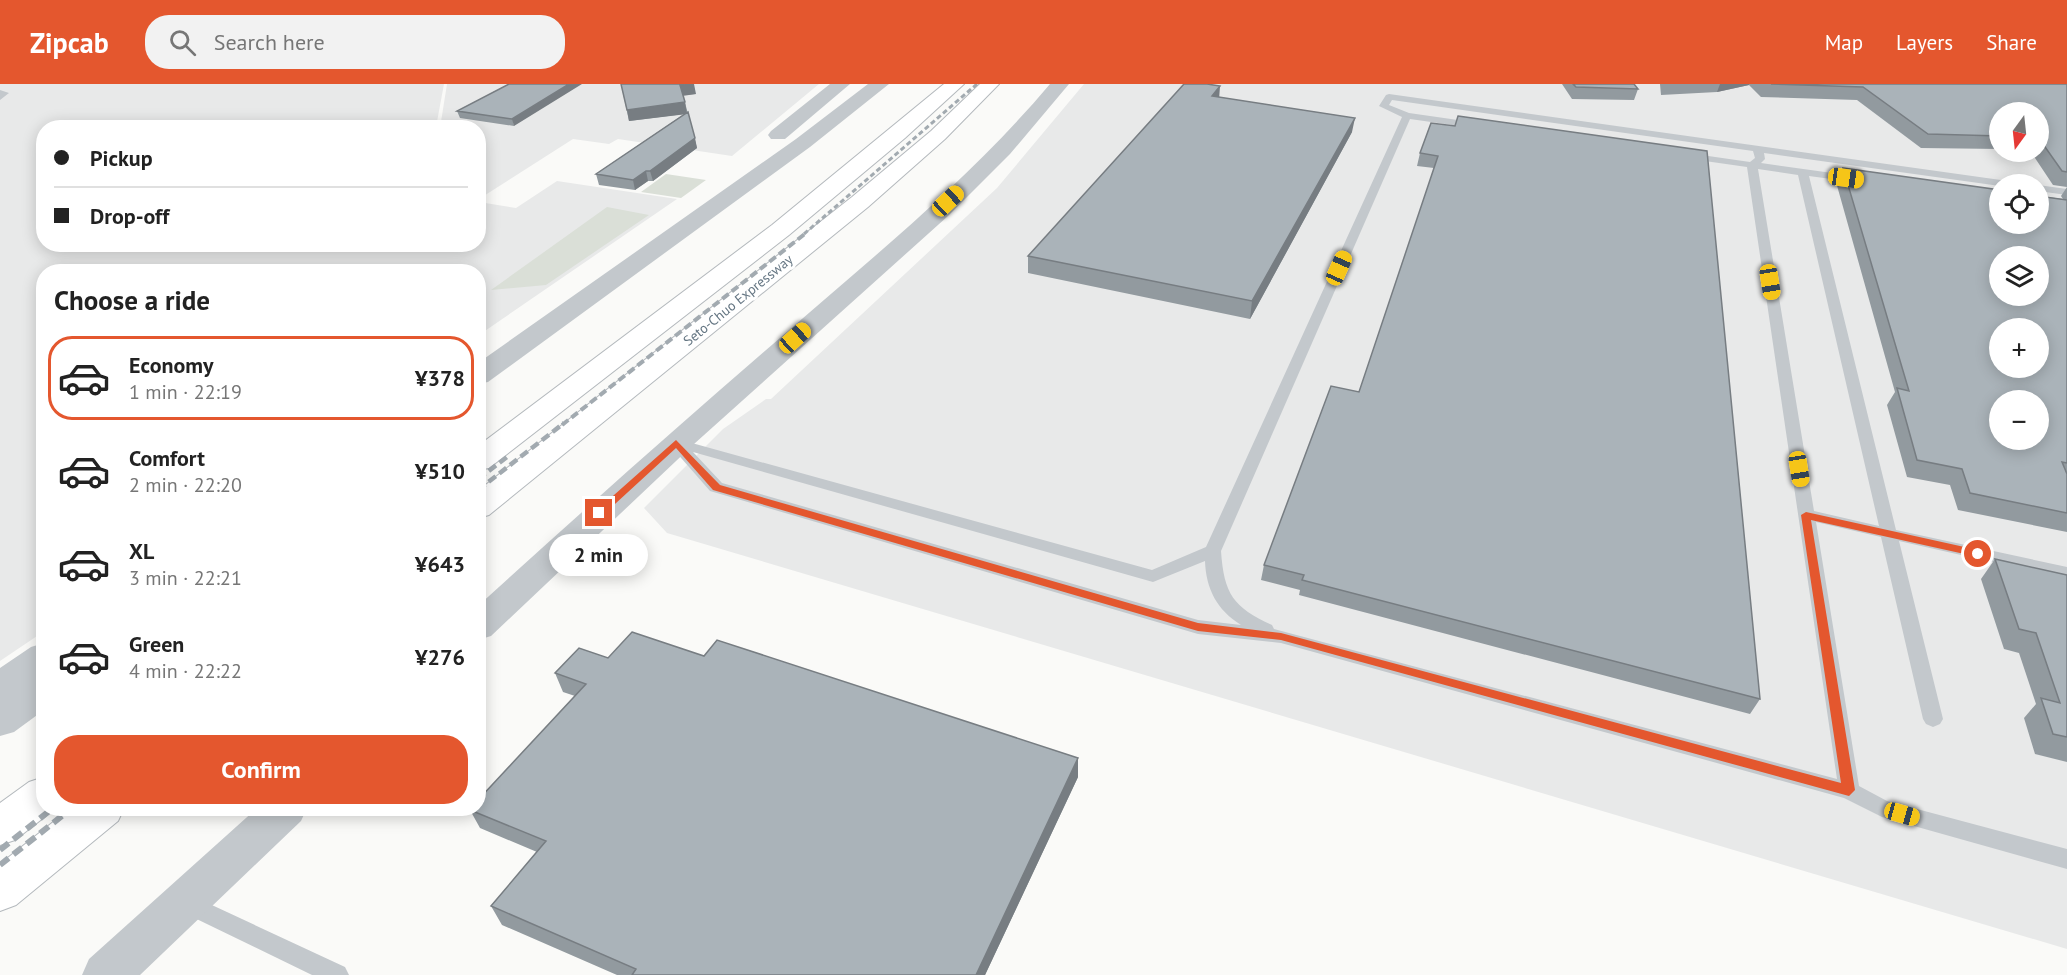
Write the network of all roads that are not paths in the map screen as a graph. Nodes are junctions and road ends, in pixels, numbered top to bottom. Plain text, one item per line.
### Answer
1 (841, 84) edge
2 (880, 84) edge
3 (956, 84) edge
4 (990, 84) edge
5 (1060, 84) edge
6 (1407, 116) junction
7 (1758, 149) junction
8 (1752, 165) junction
9 (1803, 172) junction
10 (1989, 181) edge
11 (1872, 182) edge
12 (2049, 190) edge
13 (2067, 192) edge
14 (486, 347) edge
15 (486, 370) edge
16 (676, 443) junction
17 (486, 455) edge
18 (486, 502) edge
19 (1806, 515) junction
20 (1890, 534) junction
21 (1213, 551) junction
22 (2067, 573) edge
23 (486, 620) edge
24 (1281, 636) junction
25 (36, 662) edge
26 (0, 687) edge
27 (36, 696) edge
28 (1933, 719) dead end
29 (0, 721) edge
30 (1849, 790) junction
31 (36, 800) edge
32 (93, 816) edge
33 (277, 816) edge
34 (0, 827) edge
35 (2067, 859) edge
36 (0, 891) edge
37 (185, 902) junction
38 (106, 975) edge
39 (337, 975) edge

1 - 14 street
2 - 15 street
3 - 17 highway, Seto-Chuo Expressway
4 - 18 highway, Seto-Chuo Expressway
5 - 16 street
6 - 7 lane
6 - 8 lane
6 - 21 lane
7 - 8 lane
7 - 10 lane
8 - 9 lane
8 - 19 lane
9 - 11 lane
9 - 20 lane
12 - 13 lane
16 - 21 lane
16 - 23 street
16 - 24 lane
19 - 20 lane
19 - 30 lane
20 - 22 lane
20 - 28 lane
21 - 24 lane
24 - 30 lane
25 - 26 street
27 - 29 street
30 - 35 lane
31 - 34 highway
32 - 36 highway
33 - 37 street
37 - 38 street
37 - 39 lane

